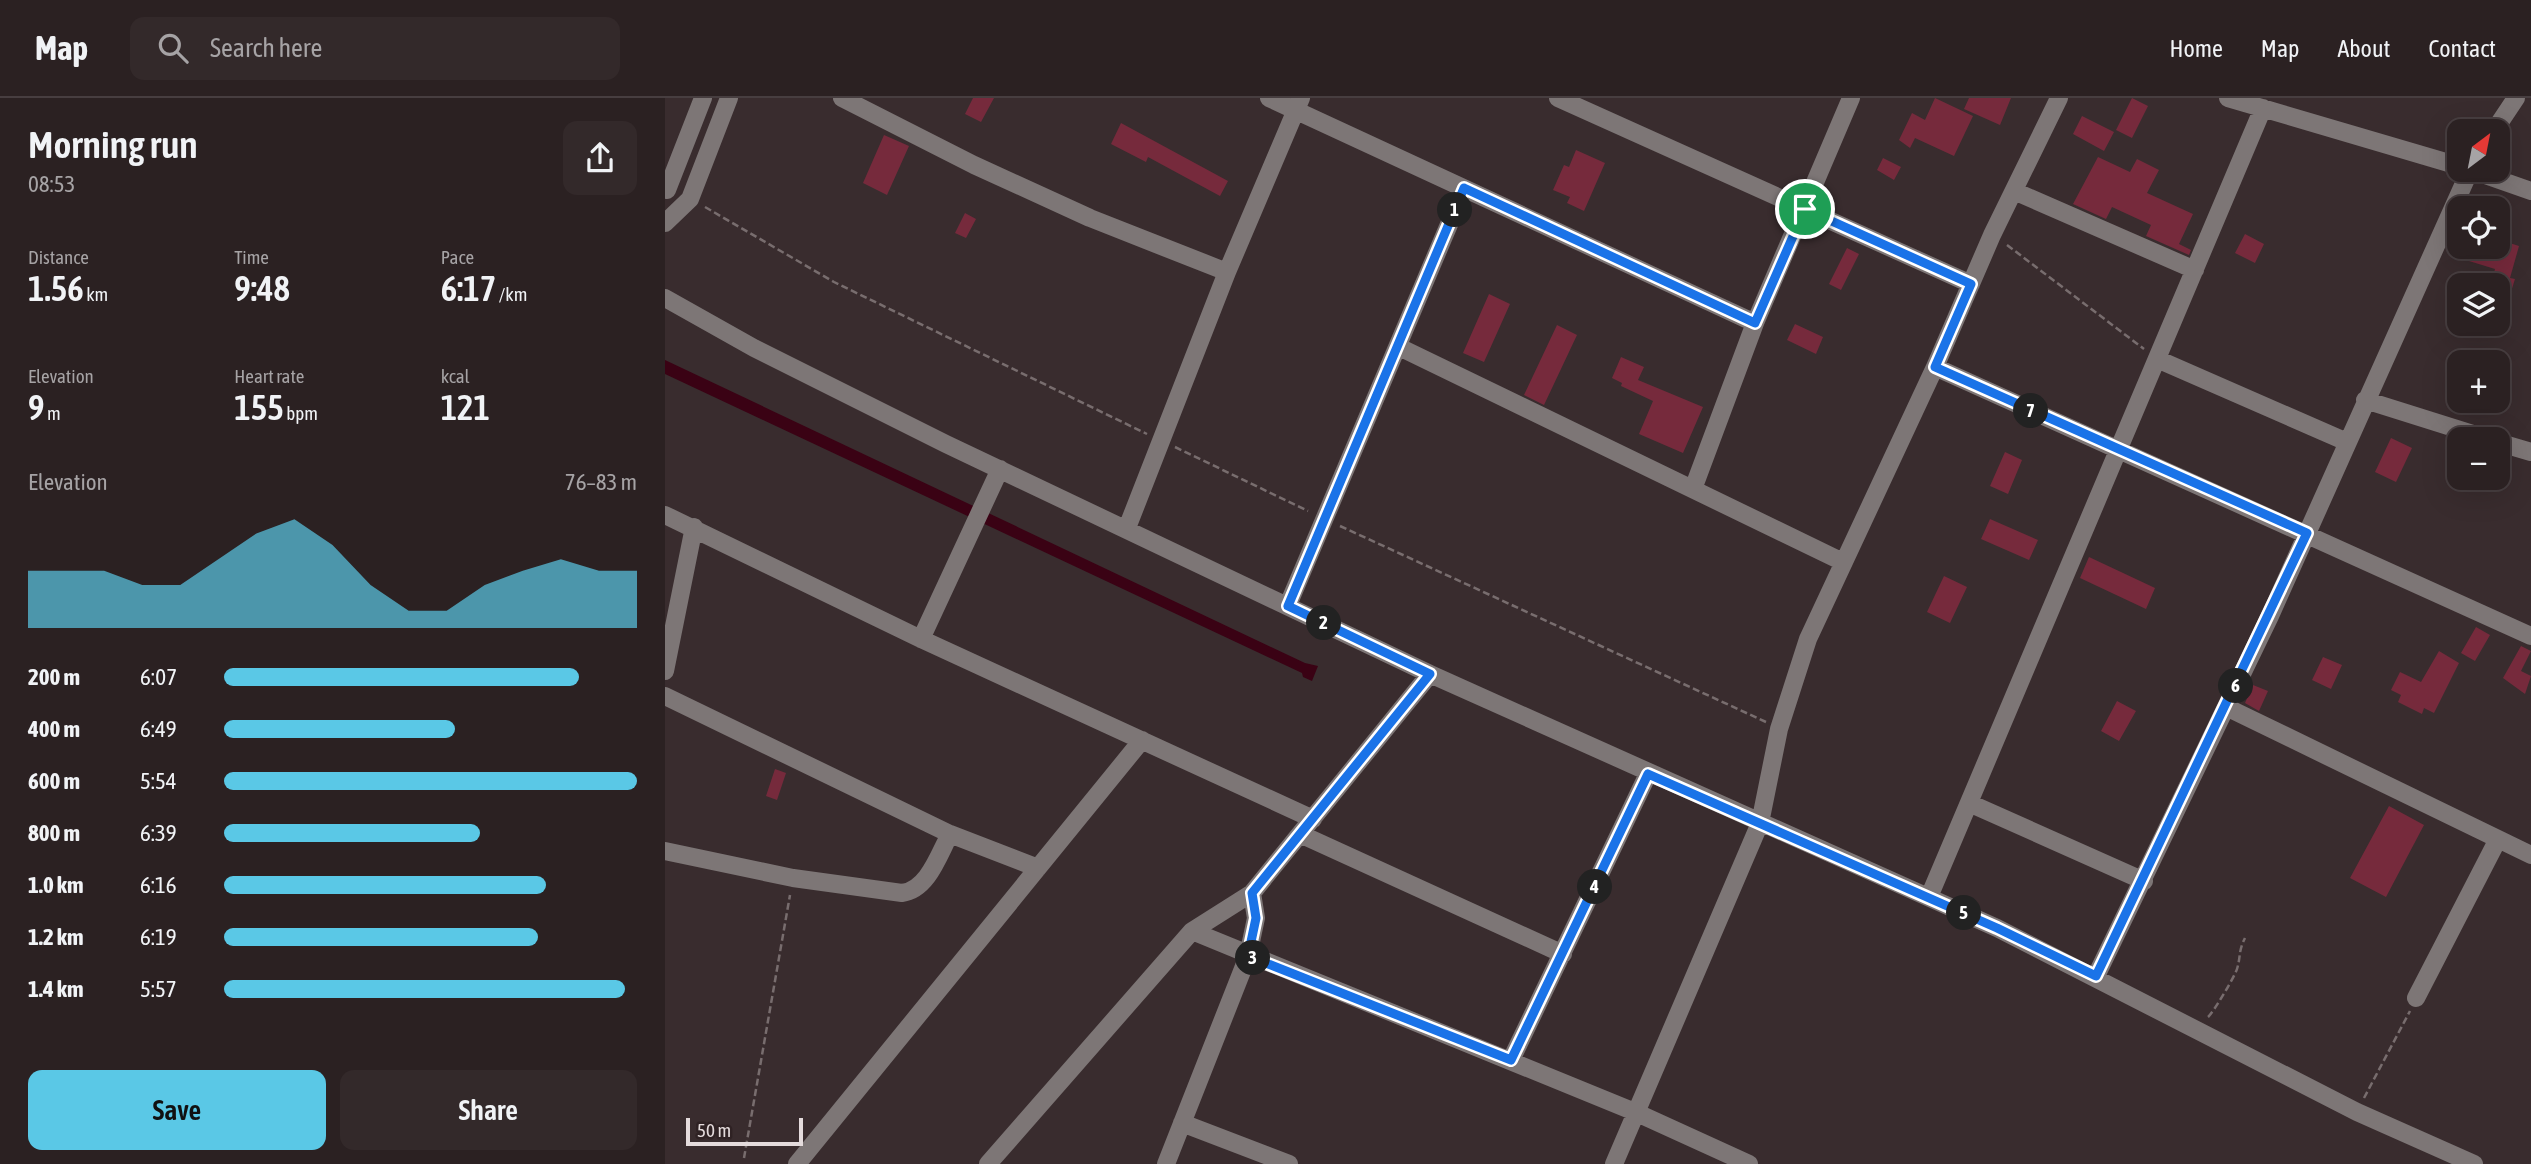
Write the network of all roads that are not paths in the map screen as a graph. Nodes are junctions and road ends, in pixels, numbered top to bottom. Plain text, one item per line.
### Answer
1 (703, 98) edge
2 (729, 98) edge
3 (842, 98) edge
4 (1269, 98) edge
5 (1557, 98) edge
6 (1851, 98) edge
7 (2059, 98) edge
8 (2228, 98) edge
9 (2516, 98) edge
10 (1299, 105) edge
11 (2263, 108) junction
12 (2502, 119) edge
13 (2447, 162) edge
14 (2465, 182) edge
15 (2505, 182) edge
16 (1464, 188) junction
17 (666, 189) edge
18 (2014, 191) junction
19 (2531, 191) edge
20 (690, 199) junction
21 (1805, 209) junction
22 (665, 223) edge
23 (2195, 270) junction
24 (1227, 272) junction
25 (1971, 284) junction
26 (665, 298) edge
27 (1755, 323) junction
28 (1399, 347) junction
29 (2157, 359) junction
30 (1935, 367) junction
31 (2365, 400) junction
32 (2451, 427) edge
33 (2347, 442) junction
34 (2510, 446) edge
35 (2118, 451) junction
36 (2531, 452) edge
37 (1000, 470) junction
38 (1693, 489) junction
39 (665, 515) edge
40 (694, 527) junction
41 (1128, 528) junction
42 (2307, 533) junction
43 (1843, 562) junction
44 (1288, 606) junction
45 (2531, 636) edge
46 (921, 639) junction
47 (665, 671) edge
48 (1430, 674) junction
49 (665, 696) edge
50 (2226, 707) junction
51 (1142, 740) junction
52 (1648, 774) junction
53 (1969, 803) junction
54 (1313, 818) junction
55 (1760, 822) junction
56 (950, 834) junction
57 (1300, 834) junction
58 (2497, 841) junction
59 (665, 851) edge
60 (2531, 855) edge
61 (1038, 868) junction
62 (2144, 881) junction
63 (1252, 893) junction
64 (1929, 897) junction
65 (1192, 931) junction
66 (1563, 954) junction
67 (1248, 956) junction
68 (2096, 976) junction
69 (2416, 998) road end
70 (1511, 1060) junction
71 (1635, 1112) junction
72 (1182, 1123) junction
73 (797, 1164) edge
74 (988, 1164) edge
75 (1166, 1164) edge
76 (1289, 1164) edge
77 (1614, 1164) edge
78 (1749, 1164) edge
79 (2474, 1164) edge

1 - 17 street
2 - 20 street
3 - 24 street
4 - 10 street
5 - 21 street
6 - 21 street
7 - 18 street
8 - 11 street
9 - 12 street
10 - 16 street
10 - 24 street
11 - 13 street
11 - 23 street
14 - 31 street
15 - 19 street
16 - 27 street
16 - 28 street
17 - 20 street
18 - 23 street
18 - 25 street
20 - 22 street
21 - 25 street
21 - 27 street
23 - 29 street
24 - 41 street
25 - 30 street
26 - 37 street
27 - 38 street
28 - 38 street
28 - 44 street
29 - 33 street
29 - 35 street
30 - 35 street
30 - 43 street
31 - 32 street
31 - 33 street
33 - 42 street
34 - 36 street
35 - 42 street
35 - 53 street
37 - 41 street
37 - 46 street
38 - 43 street
39 - 40 street
40 - 46 street
40 - 47 street
41 - 44 street
42 - 45 street
42 - 50 street
43 - 55 street
44 - 48 street
46 - 51 street
48 - 52 street
48 - 54 street
49 - 56 street
50 - 58 street
50 - 62 street
51 - 54 street
51 - 61 street
52 - 55 street
52 - 66 street
53 - 62 street
53 - 64 street
54 - 57 street
55 - 64 street
55 - 71 street
56 - 59 street
56 - 61 street
57 - 63 street
57 - 66 street
58 - 60 street
58 - 69 street
61 - 73 street
62 - 68 street
63 - 65 street
63 - 67 street
64 - 68 street
65 - 67 street
65 - 74 street
66 - 70 street
67 - 70 street
67 - 72 street
68 - 79 street
70 - 71 street
71 - 77 street
71 - 78 street
72 - 75 street
72 - 76 street

